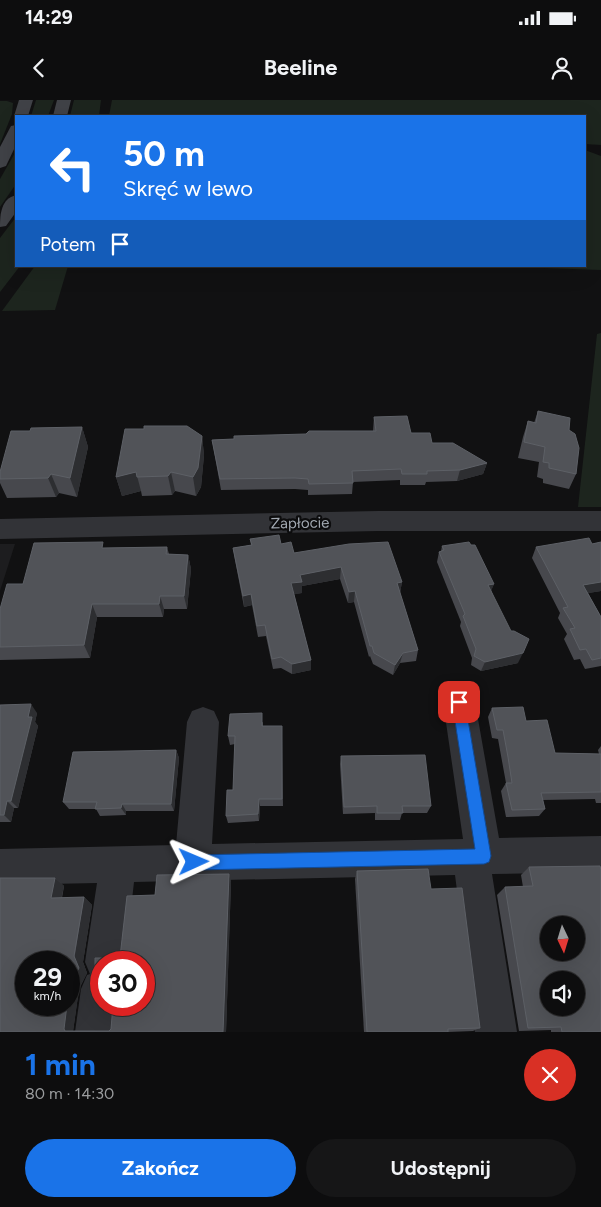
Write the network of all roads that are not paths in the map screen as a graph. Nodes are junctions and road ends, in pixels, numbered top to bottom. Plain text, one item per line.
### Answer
1 (26, 100) edge
2 (64, 100) edge
3 (21, 115) edge
4 (60, 115) edge
5 (15, 131) edge
6 (0, 162) edge
7 (15, 201) edge
8 (0, 222) edge
9 (601, 521) edge
10 (0, 529) edge
11 (459, 702) dead end
12 (204, 722) dead end
13 (601, 854) edge
14 (477, 856) junction
15 (194, 862) junction
16 (118, 864) junction
17 (0, 867) edge
18 (106, 951) edge
19 (98, 1016) edge
20 (96, 1032) edge
21 (496, 1032) edge

1 - 3 main road
2 - 4 main road
5 - 6 main road
7 - 8 main road
9 - 10 street, Zapłocie
11 - 14 street
12 - 15 street
13 - 14 street
14 - 15 street
14 - 21 street
15 - 16 street
16 - 17 street
16 - 18 street
19 - 20 street

